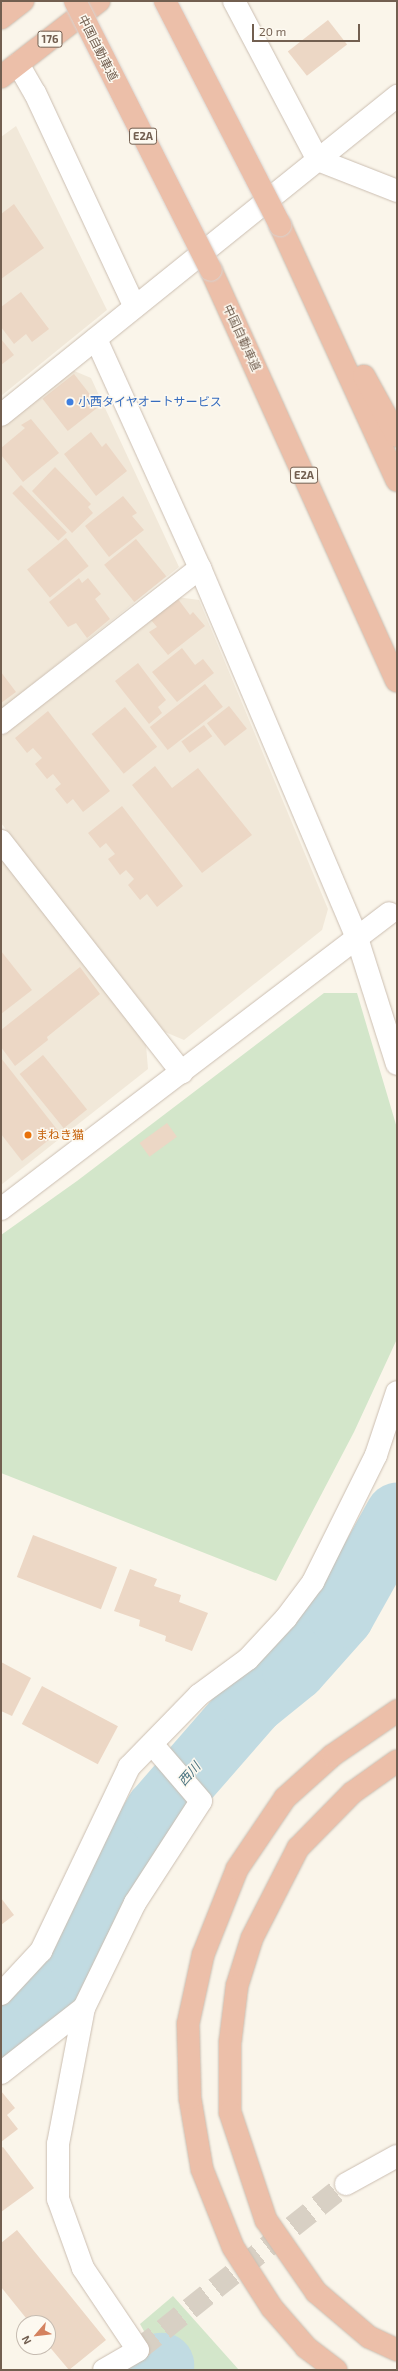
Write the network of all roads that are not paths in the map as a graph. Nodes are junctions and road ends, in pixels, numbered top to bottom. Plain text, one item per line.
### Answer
1 (23, 1) edge
2 (75, 1) edge
3 (99, 1) edge
4 (165, 1) edge
5 (234, 1) edge
6 (1, 18) edge
7 (18, 64) junction
8 (1, 77) edge
9 (397, 96) edge
10 (318, 160) junction
11 (397, 191) edge
12 (280, 225) junction
13 (135, 308) junction
14 (96, 339) junction
15 (1, 415) edge
16 (397, 436) edge
17 (397, 480) edge
18 (200, 568) junction
19 (397, 681) edge
20 (1, 723) edge
21 (1, 841) edge
22 (389, 913) dead end
23 (357, 938) junction
24 (397, 1064) edge
25 (182, 1073) junction
26 (1, 1209) edge
27 (397, 1392) edge
28 (397, 1711) edge
29 (157, 1750) junction
30 (397, 1761) edge
31 (1, 1994) edge
32 (84, 2008) junction
33 (1, 2073) edge
34 (397, 2156) edge
35 (346, 2184) tunnel mouth
36 (397, 2350) edge
37 (104, 2370) edge
38 (336, 2370) edge

1 - 6 highway
2 - 19 highway, 中国自動車道 / E2A, bridge
3 - 7 highway, 176
4 - 12 highway, bridge
5 - 10 street
7 - 8 highway, 176
7 - 13 street
9 - 10 street
10 - 11 street
10 - 13 street
12 - 16 highway
12 - 17 highway
13 - 14 street
14 - 15 street
14 - 18 street
18 - 20 street
18 - 23 street
21 - 25 street
22 - 23 street
23 - 24 street
23 - 25 street
25 - 26 street
27 - 29 street
28 - 38 highway
29 - 31 street
29 - 32 street
30 - 36 highway
32 - 33 street
32 - 37 street
34 - 35 street

